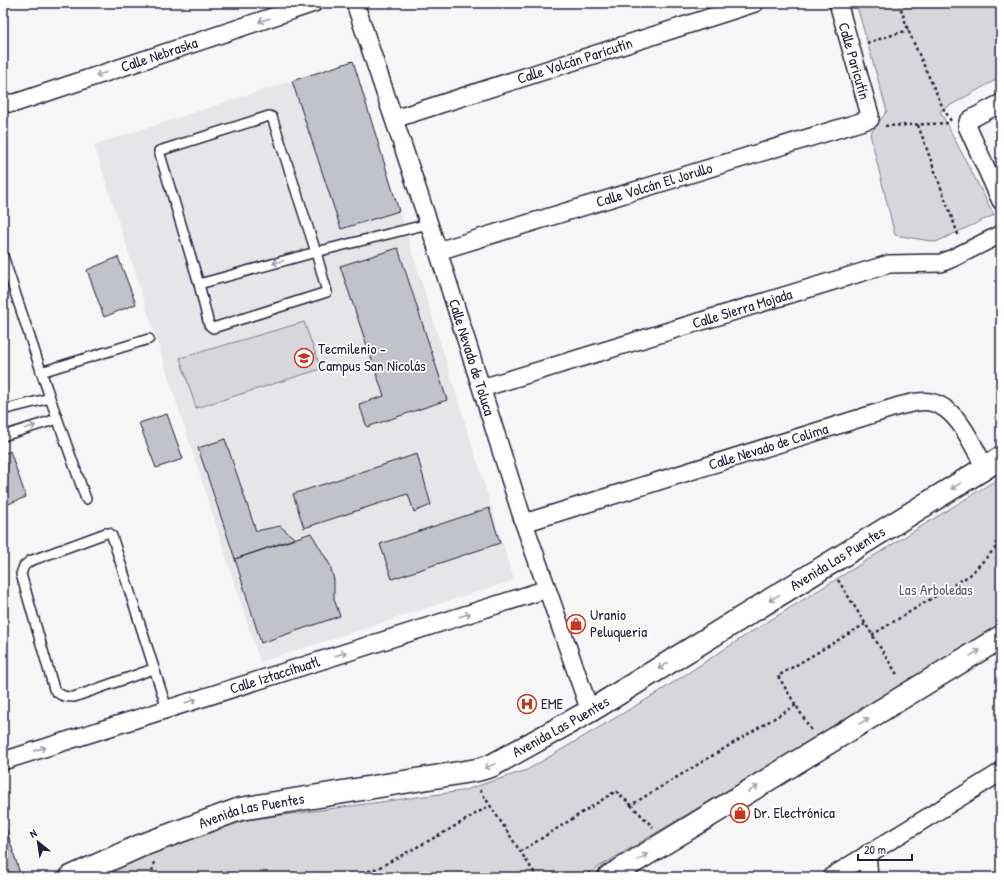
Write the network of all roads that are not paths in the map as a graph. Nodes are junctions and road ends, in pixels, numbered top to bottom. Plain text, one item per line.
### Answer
1 (314, 3) edge
2 (355, 3) edge
3 (755, 3) edge
4 (838, 3) edge
5 (1001, 103) edge
6 (3, 104) edge
7 (394, 119) junction
8 (870, 119) joint
9 (1001, 201) edge
10 (428, 224) junction
11 (1001, 234) edge
12 (316, 252) junction
13 (438, 252) junction
14 (3, 256) edge
15 (199, 284) junction
16 (149, 339) dead end
17 (41, 372) junction
18 (482, 388) junction
19 (50, 398) junction
20 (3, 410) edge
21 (57, 419) junction
22 (3, 436) edge
23 (993, 463) edge
24 (86, 499) dead end
25 (524, 523) junction
26 (547, 589) junction
27 (1001, 637) edge
28 (153, 669) junction
29 (167, 709) junction
30 (590, 711) junction
31 (3, 761) edge
32 (1001, 772) edge
33 (867, 854) junction
34 (71, 877) edge
35 (609, 877) edge
36 (832, 877) edge
37 (869, 877) edge

1 -> 6 street, Calle Nebraska
2 - 7 street, Calle Nevado de Toluca
3 - 7 street, Calle Volcán Paricutín
4 - 8 street, Calle Paricutín
5 - 9 street
7 - 10 street, Calle Nevado de Toluca
8 - 13 street, Calle Volcán El Jorullo
10 - 12 lane
10 - 13 street, Calle Nevado de Toluca
11 - 18 street, Calle Sierra Mojada
12 -> 15 lane
12 - 15 lane
12 - 15 lane
13 - 18 street, Calle Nevado de Toluca
14 - 17 lane
16 - 17 lane
17 - 19 lane
18 - 25 street, Calle Nevado de Toluca
19 - 20 lane
19 - 21 lane
22 -> 21 lane
21 - 24 lane
23 - 25 street, Calle Nevado de Colima
23 -> 30 street, Avenida Las Puentes
25 - 26 street, Calle Nevado de Toluca
29 -> 26 street, Calle Iztaccíhuatl
26 - 30 street, Calle Nevado de Toluca
35 -> 27 street
28 - 28 lane
28 - 29 lane
31 -> 29 street, Calle Iztaccíhuatl
30 -> 34 street, Avenida Las Puentes
32 - 33 street
33 - 36 street
33 - 37 street

